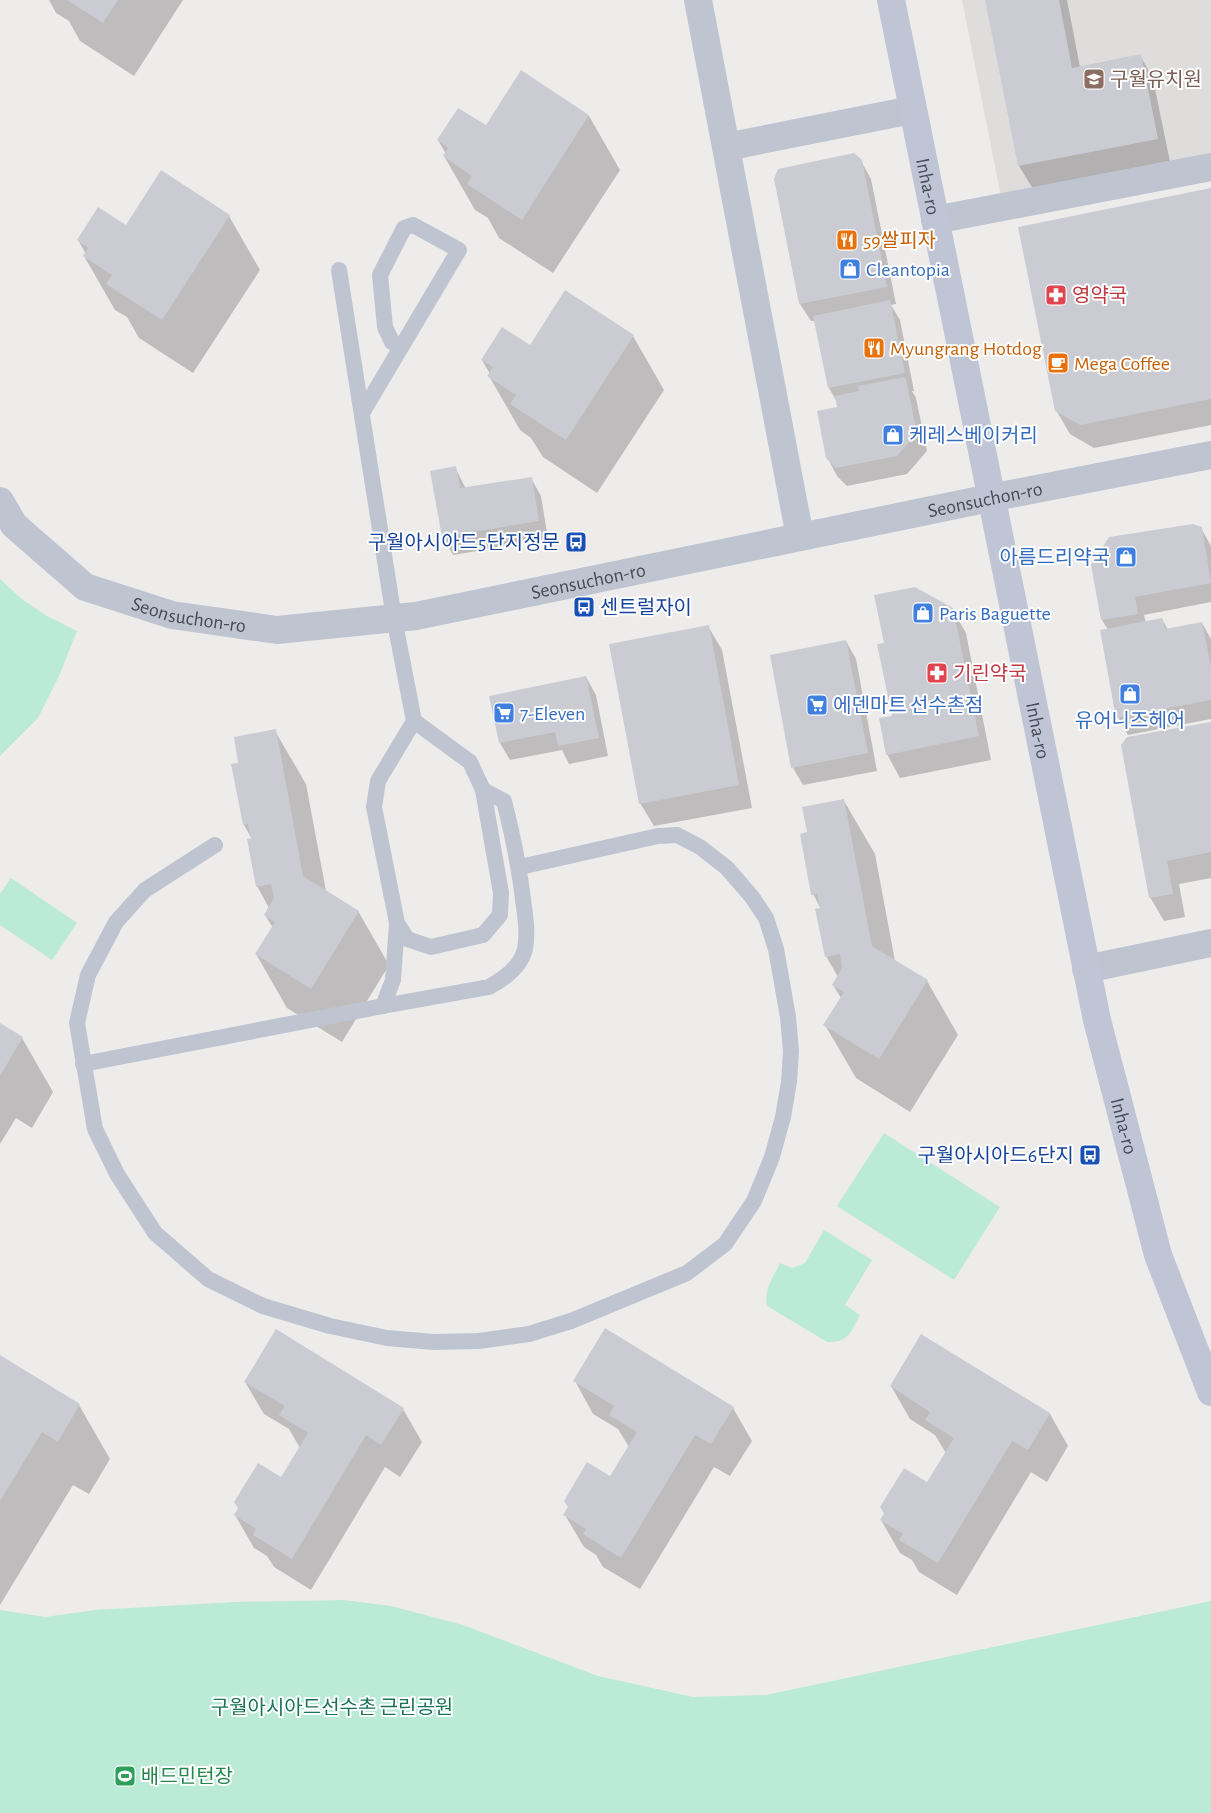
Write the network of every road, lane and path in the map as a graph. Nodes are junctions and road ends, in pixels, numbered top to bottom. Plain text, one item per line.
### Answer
1 (698, 0) edge
2 (891, 0) edge
3 (912, 110) junction
4 (726, 147) junction
5 (1211, 167) edge
6 (935, 220) junction
7 (339, 270) dead end
8 (401, 347) junction
9 (362, 413) junction
10 (1211, 455) edge
11 (990, 498) junction
12 (0, 501) edge
13 (800, 537) junction
14 (394, 618) junction
15 (414, 721) junction
16 (483, 790) junction
17 (215, 845) dead end
18 (520, 867) junction
19 (397, 923) junction
20 (1211, 943) edge
21 (1086, 970) junction
22 (383, 1006) junction
23 (83, 1064) junction
24 (1211, 1392) edge

1 - 4 street
2 - 3 main road, Inha-ro
3 - 4 street
3 - 6 main road, Inha-ro
4 - 13 street
5 - 6 street
6 - 11 main road, Inha-ro
7 - 9 lane
8 - 8 lane
8 - 9 lane
9 - 14 lane
10 - 11 street, Seonsuchon-ro
11 - 13 street, Seonsuchon-ro
11 - 21 main road, Inha-ro
12 - 14 street, Seonsuchon-ro
13 - 14 street, Seonsuchon-ro
14 - 15 lane
15 - 16 lane
15 - 19 lane
16 - 18 lane
16 - 19 lane
17 - 23 lane
18 - 22 lane
18 - 23 lane
19 - 22 lane
20 - 21 street
21 - 24 main road, Inha-ro
22 - 23 lane

